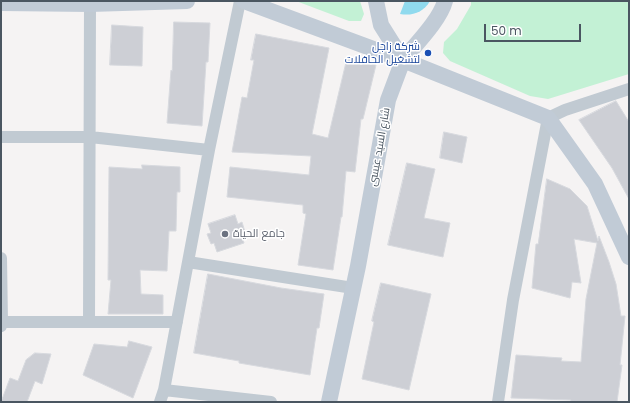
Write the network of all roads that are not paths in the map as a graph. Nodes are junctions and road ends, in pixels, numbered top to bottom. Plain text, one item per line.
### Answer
1 (187, 1) edge
2 (240, 1) edge
3 (244, 1) edge
4 (376, 1) edge
5 (445, 1) edge
6 (1, 4) edge
7 (90, 4) junction
8 (403, 60) junction
9 (629, 89) edge
10 (548, 118) junction
11 (1, 137) edge
12 (90, 137) junction
13 (209, 150) junction
14 (629, 257) edge
15 (1, 258) edge
16 (188, 262) junction
17 (353, 288) junction
18 (89, 322) junction
19 (177, 322) junction
20 (1, 323) edge
21 (164, 390) junction
22 (160, 402) edge
23 (271, 402) edge
24 (330, 402) edge
25 (498, 402) edge

1 - 7 street
2 - 13 street
3 - 8 street
4 - 8 street
5 - 8 street
6 - 7 street
7 - 12 street
8 - 10 street
8 - 17 street, شارع السيد عيسى
9 - 10 street
10 - 14 street
10 - 25 street
11 - 12 street
12 - 13 street
12 - 18 street
13 - 16 street
15 - 20 street
16 - 17 street
16 - 19 street
17 - 24 street, شارع السيد عيسى
18 - 19 street
18 - 20 street
19 - 21 street
21 - 22 street
21 - 23 street

